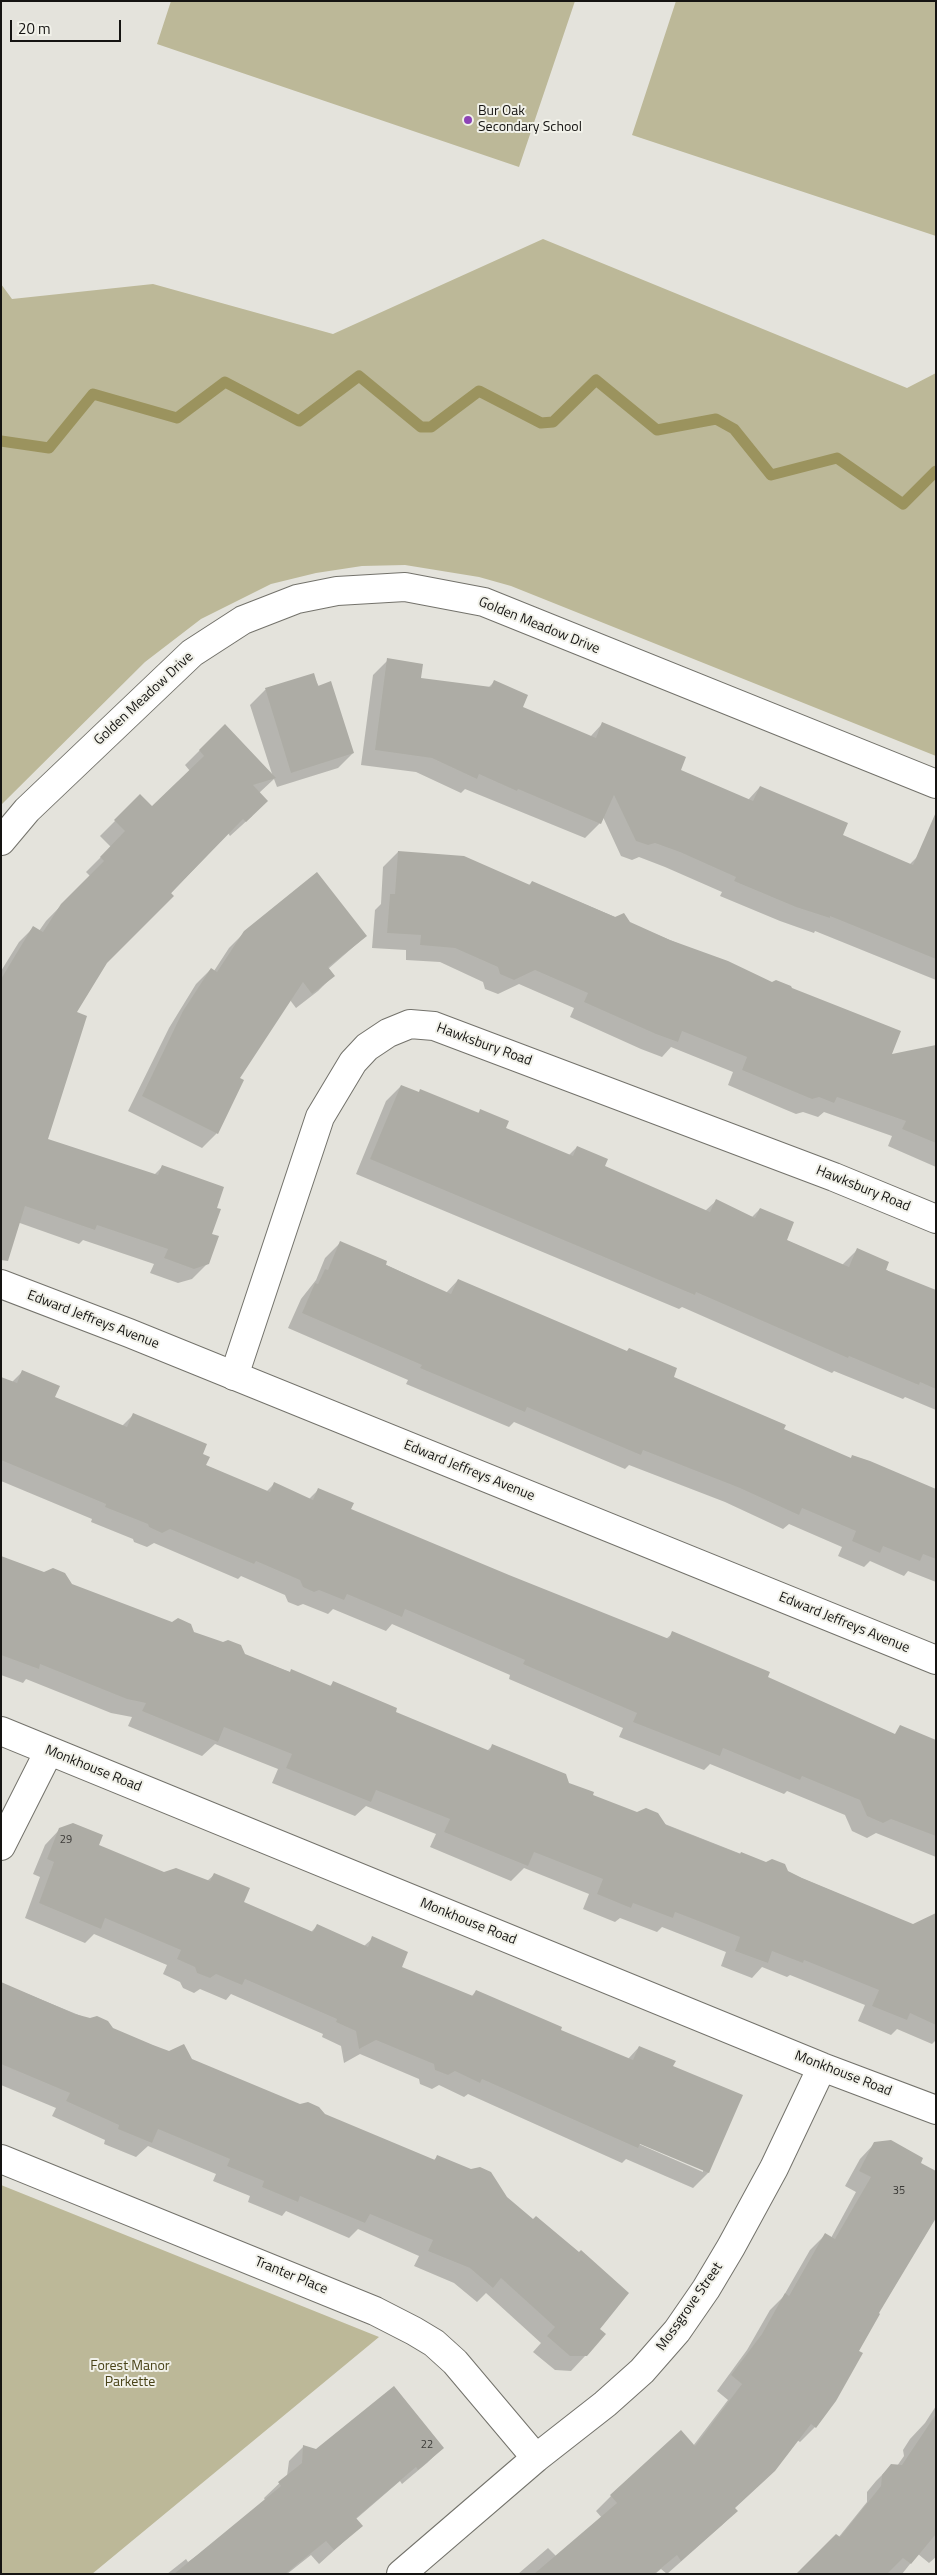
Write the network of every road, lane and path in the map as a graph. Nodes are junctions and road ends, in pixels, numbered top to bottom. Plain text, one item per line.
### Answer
1 (936, 784) edge
2 (1, 841) edge
3 (936, 1219) edge
4 (1, 1284) edge
5 (234, 1376) junction
6 (936, 1660) edge
7 (1, 1731) edge
8 (49, 1751) junction
9 (1, 1846) edge
10 (822, 2067) junction
11 (936, 2110) edge
12 (1, 2160) edge
13 (536, 2458) junction
14 (401, 2574) edge

1 - 2 street, Golden Meadow Drive
3 - 5 street, Hawksbury Road
4 - 5 street, Edward Jeffreys Avenue
5 - 6 street, Edward Jeffreys Avenue
7 - 8 street, Monkhouse Road
8 - 9 street
8 - 10 street, Monkhouse Road
10 - 11 street, Monkhouse Road
10 - 13 street, Mossgrove Street
12 - 13 street, Tranter Place
13 - 14 street, Mossgrove Street

